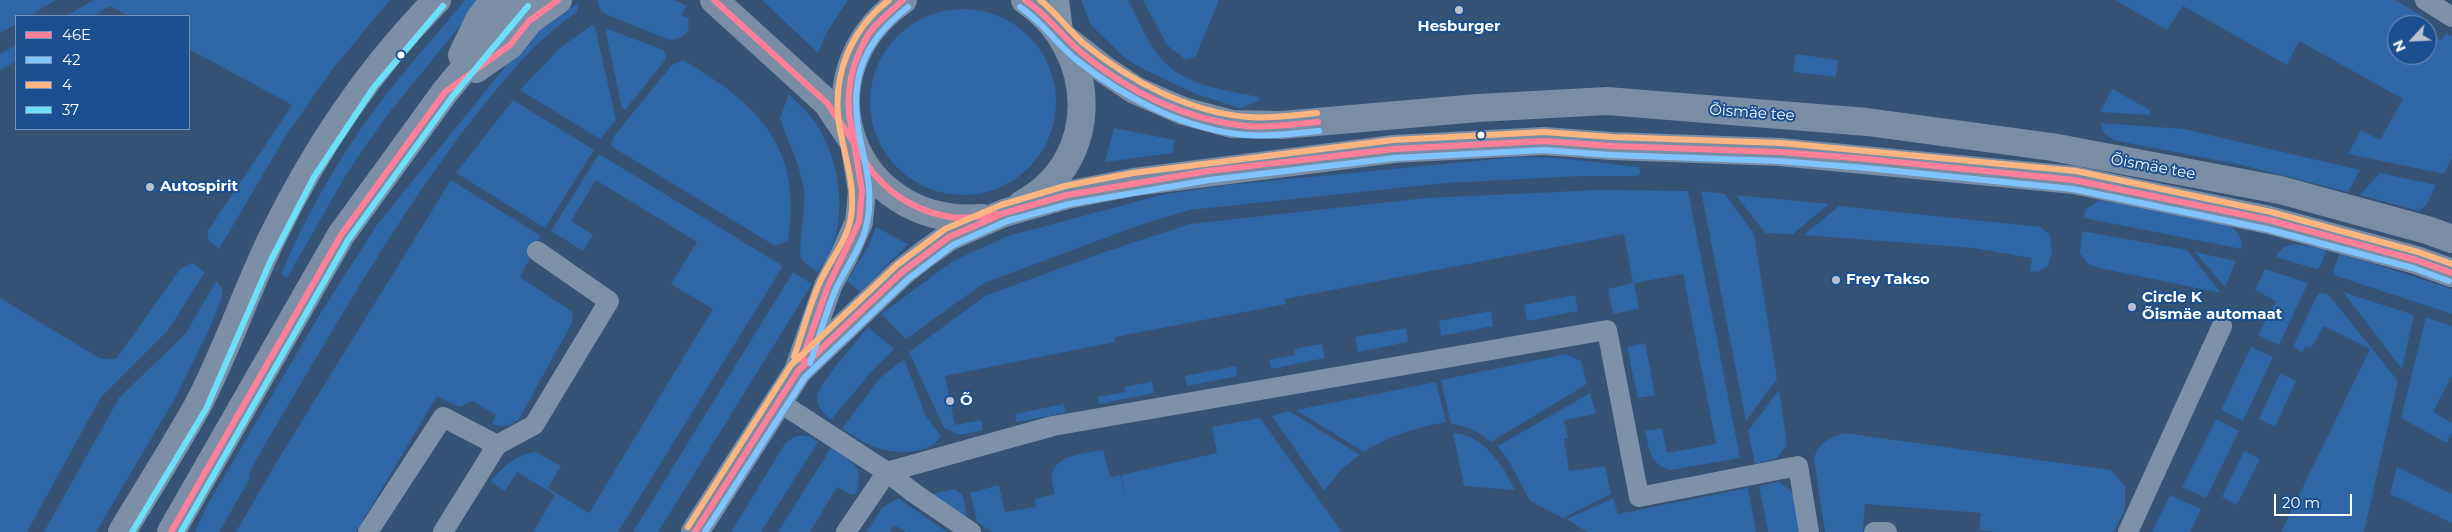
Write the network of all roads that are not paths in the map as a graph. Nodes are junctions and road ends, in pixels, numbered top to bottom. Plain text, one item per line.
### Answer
1 (494, 0) edge
2 (521, 0) edge
3 (558, 0) edge
4 (714, 0) edge
5 (903, 0) edge
6 (1025, 0) edge
7 (1059, 0) edge
8 (2425, 0) edge
9 (431, 4) edge
10 (2452, 17) edge
11 (1064, 38) junction
12 (445, 92) junction
13 (854, 143) junction
14 (1004, 213) junction
15 (2452, 239) edge
16 (537, 251) dead end
17 (2452, 273) edge
18 (2222, 326) dead end
19 (798, 372) junction
20 (779, 402) junction
21 (497, 445) junction
22 (888, 472) junction
23 (122, 532) edge
24 (170, 532) edge
25 (368, 532) edge
26 (443, 532) edge
27 (695, 532) edge
28 (846, 532) edge
29 (971, 532) edge
30 (1809, 532) edge
31 (1874, 532) edge
32 (1888, 532) edge
33 (2128, 532) edge

1 - 12 main road
2 - 12 main road
3 - 12 main road
4 - 13 main road, Õismäe tee
5 - 13 main road
6 - 11 main road
7 - 11 street
8 - 10 street
9 - 23 main road
11 - 14 main road
11 - 15 main road, Õismäe tee
12 - 24 main road
13 - 14 main road
13 - 19 main road, Õismäe tee
14 - 17 main road, Õismäe tee
14 - 19 main road, Õismäe tee
16 - 21 street
18 - 33 street
19 - 20 main road, Õismäe tee
20 - 22 street
20 - 27 main road, Õismäe tee
21 - 25 street
21 - 26 street
22 - 28 street
22 - 29 street
22 - 30 street
31 - 32 street

